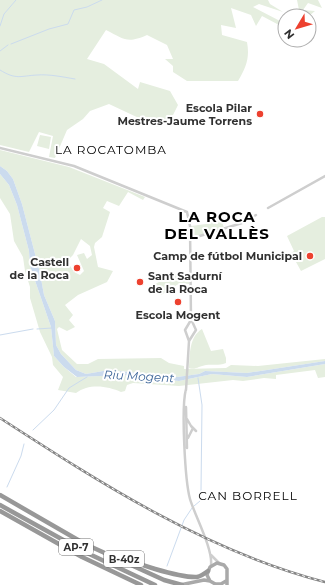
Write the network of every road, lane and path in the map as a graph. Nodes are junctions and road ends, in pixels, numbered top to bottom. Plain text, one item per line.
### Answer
1 (0, 148) edge
2 (325, 176) edge
3 (268, 208) dead end
4 (256, 215) dead end
5 (190, 238) junction
6 (191, 319) junction
7 (187, 326) junction
8 (193, 326) junction
9 (187, 335) junction
10 (193, 335) junction
11 (189, 341) junction
12 (185, 412) junction
13 (192, 427) junction
14 (187, 430) junction
15 (192, 432) junction
16 (185, 440) junction
17 (186, 451) junction
18 (0, 495) edge
19 (0, 505) edge
20 (0, 511) edge
21 (68, 534) junction
22 (211, 555) junction
23 (220, 563) junction
24 (211, 565) junction
25 (208, 571) junction
26 (210, 581) junction
27 (227, 584) edge
28 (141, 585) edge
29 (155, 585) edge
30 (181, 585) edge
31 (216, 585) edge

1 - 5 street
2 - 3 street
4 - 5 street
5 - 6 street
6 - 7 street
6 - 8 street
7 - 8 street
7 - 9 street
8 - 10 street
9 - 10 street
9 - 11 street
10 - 11 street
11 - 12 street
12 - 13 street
12 - 14 street
12 - 16 street
13 - 14 street
13 - 15 street
14 - 15 street
14 - 16 street
14 - 17 street
15 - 17 street
16 - 17 street
17 - 22 street
18 - 21 highway, B-40z
19 - 29 highway, AP-7
20 - 28 highway, AP-7
21 - 25 highway, B-40z
21 - 30 highway, B-40z
22 - 23 street
22 - 24 street
23 - 24 main road
23 - 27 main road
24 - 25 main road
25 - 26 main road
26 - 30 main road
26 - 31 main road
27 - 31 main road

